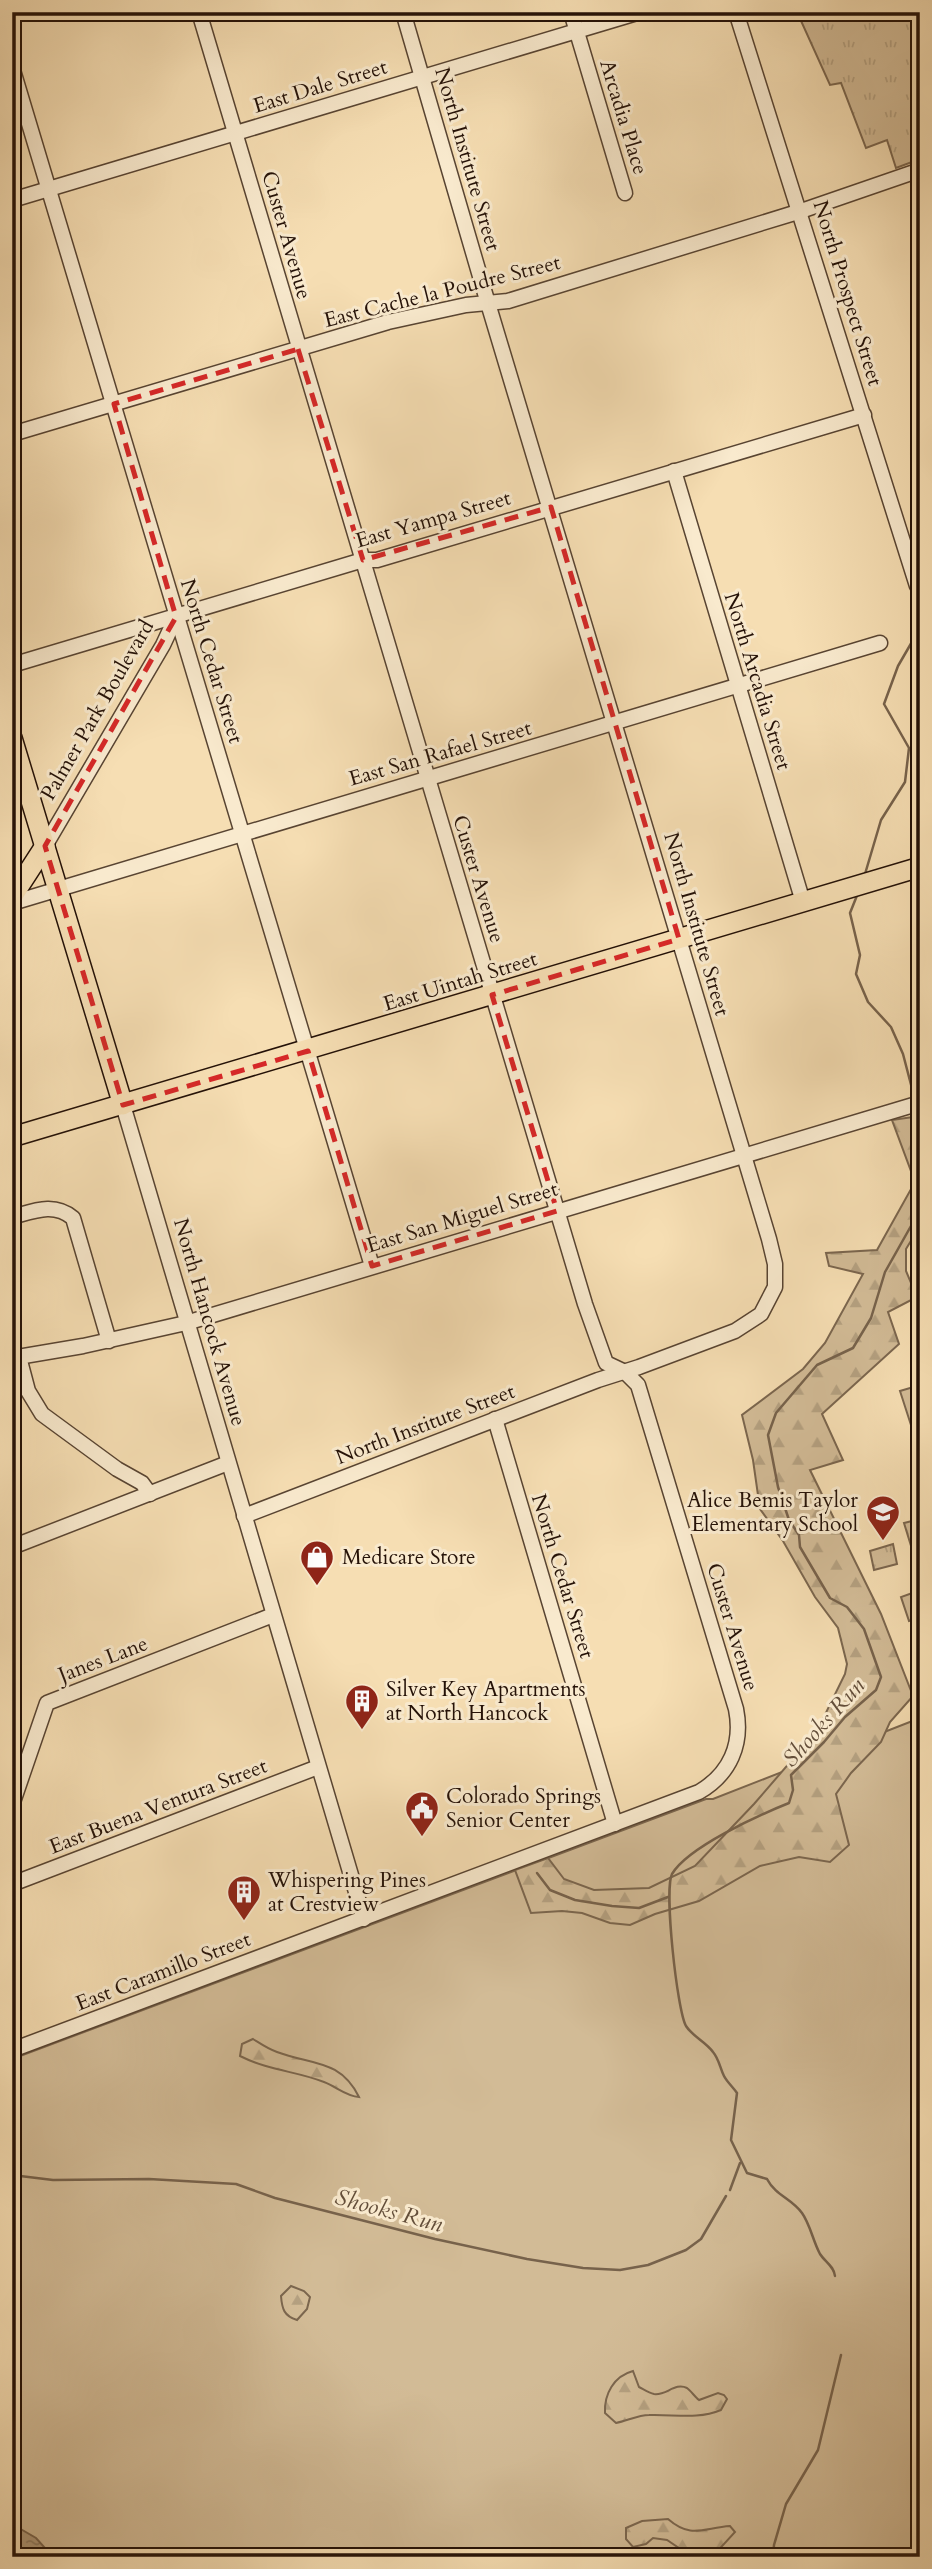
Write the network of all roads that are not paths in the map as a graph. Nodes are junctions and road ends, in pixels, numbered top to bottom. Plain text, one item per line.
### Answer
1 (199, 12) edge
2 (403, 12) edge
3 (571, 12) edge
4 (640, 12) edge
5 (736, 12) edge
6 (577, 31) junction
7 (12, 68) edge
8 (423, 77) junction
9 (235, 133) junction
10 (920, 170) edge
11 (49, 188) junction
12 (625, 193) dead end
13 (12, 200) edge
14 (801, 211) junction
15 (488, 304) junction
16 (298, 349) junction
17 (114, 404) junction
18 (864, 415) junction
19 (12, 434) edge
20 (674, 471) junction
21 (551, 507) junction
22 (363, 560) junction
23 (917, 586) dead end
24 (176, 617) junction
25 (880, 643) dead end
26 (12, 665) edge
27 (737, 686) junction
28 (615, 723) junction
29 (12, 737) edge
30 (428, 778) junction
31 (243, 833) junction
32 (45, 846) junction
33 (919, 867) edge
34 (58, 888) junction
35 (12, 900) edge
36 (811, 900) junction
37 (679, 939) junction
38 (492, 995) junction
39 (308, 1051) junction
40 (914, 1104) edge
41 (123, 1105) junction
42 (12, 1138) edge
43 (744, 1156) junction
44 (557, 1211) junction
45 (12, 1217) edge
46 (372, 1266) junction
47 (186, 1323) junction
48 (109, 1341) junction
49 (15, 1357) edge
50 (625, 1372) junction
51 (495, 1419) junction
52 (228, 1463) junction
53 (150, 1494) junction
54 (244, 1516) junction
55 (12, 1547) edge
56 (273, 1615) junction
57 (318, 1766) junction
58 (718, 1778) joint
59 (12, 1805) edge
60 (615, 1824) junction
61 (12, 1884) edge
62 (364, 1919) junction
63 (12, 2050) edge

1 - 9 street, Custer Avenue
2 - 8 street, North Institute Street
3 - 6 street, Arcadia Place
4 - 6 street, East Dale Street
5 - 14 street, North Prospect Street
6 - 8 street, East Dale Street
6 - 12 street, Arcadia Place
7 - 11 street, North Cedar Street
8 - 9 street, East Dale Street
8 - 15 street, North Institute Street
9 - 11 street, East Dale Street
9 - 16 street, Custer Avenue
10 - 14 street, East Cache la Poudre Street
11 - 13 street, East Dale Street
11 - 17 street, North Cedar Street
14 - 15 street, East Cache la Poudre Street
14 - 18 street, North Prospect Street
15 - 16 street, East Cache la Poudre Street
15 - 21 street, North Institute Street
16 - 17 street, East Cache la Poudre Street
16 - 22 street, Custer Avenue
17 - 19 street, East Cache la Poudre Street
17 - 24 street, North Cedar Street
18 - 20 street, East Yampa Street
18 - 23 street, North Prospect Street
20 - 21 street, East Yampa Street
20 - 27 street, North Arcadia Street
21 - 22 street, East Yampa Street
21 - 28 street, North Institute Street
22 - 24 street, East Yampa Street
22 - 30 street, Custer Avenue
24 - 26 street, East Yampa Street
24 - 31 street, North Cedar Street
24 - 32 street, Palmer Park Boulevard
25 - 27 street, East San Rafael Street
27 - 28 street, East San Rafael Street
27 - 36 street, North Arcadia Street
28 - 30 street, East San Rafael Street
28 - 37 street, North Institute Street
29 - 32 main road, North Hancock Avenue
30 - 31 street, East San Rafael Street
30 - 38 street, Custer Avenue
31 - 34 street, East San Rafael Street
31 - 39 street, North Cedar Street
32 - 34 main road, North Hancock Avenue
32 - 35 main road, Palmer Park Boulevard
33 - 36 main road, East Uintah Street
34 - 35 street, East San Rafael Street
34 - 41 main road, North Hancock Avenue
36 - 37 main road, East Uintah Street
37 - 38 main road, East Uintah Street
37 - 43 street, North Institute Street
38 - 39 main road, East Uintah Street
38 - 44 street, Custer Avenue
39 - 41 main road, East Uintah Street
39 - 46 street, North Cedar Street
40 - 43 street, East San Miguel Street
41 - 42 main road, East Uintah Street
41 - 47 street, North Hancock Avenue
43 - 44 street, East San Miguel Street
43 - 50 street, North Institute Street
44 - 46 street, East San Miguel Street
44 - 50 street, Custer Avenue
45 - 48 street
46 - 47 street, East San Miguel Street
47 - 48 street, East San Miguel Street
47 - 52 street, North Hancock Avenue
48 - 49 street, East San Miguel Street
49 - 53 street
50 - 51 street, North Institute Street
50 - 58 street, Custer Avenue
51 - 54 street, North Institute Street
51 - 60 street, North Cedar Street
52 - 53 street
52 - 54 street, North Hancock Avenue
53 - 55 street
54 - 56 street, North Hancock Avenue
56 - 57 street, North Hancock Avenue
56 - 59 street, Janes Lane
57 - 61 street, East Buena Ventura Street
57 - 62 street, North Hancock Avenue
58 - 60 street, East Caramillo Street
60 - 62 street, East Caramillo Street
62 - 63 street, East Caramillo Street

